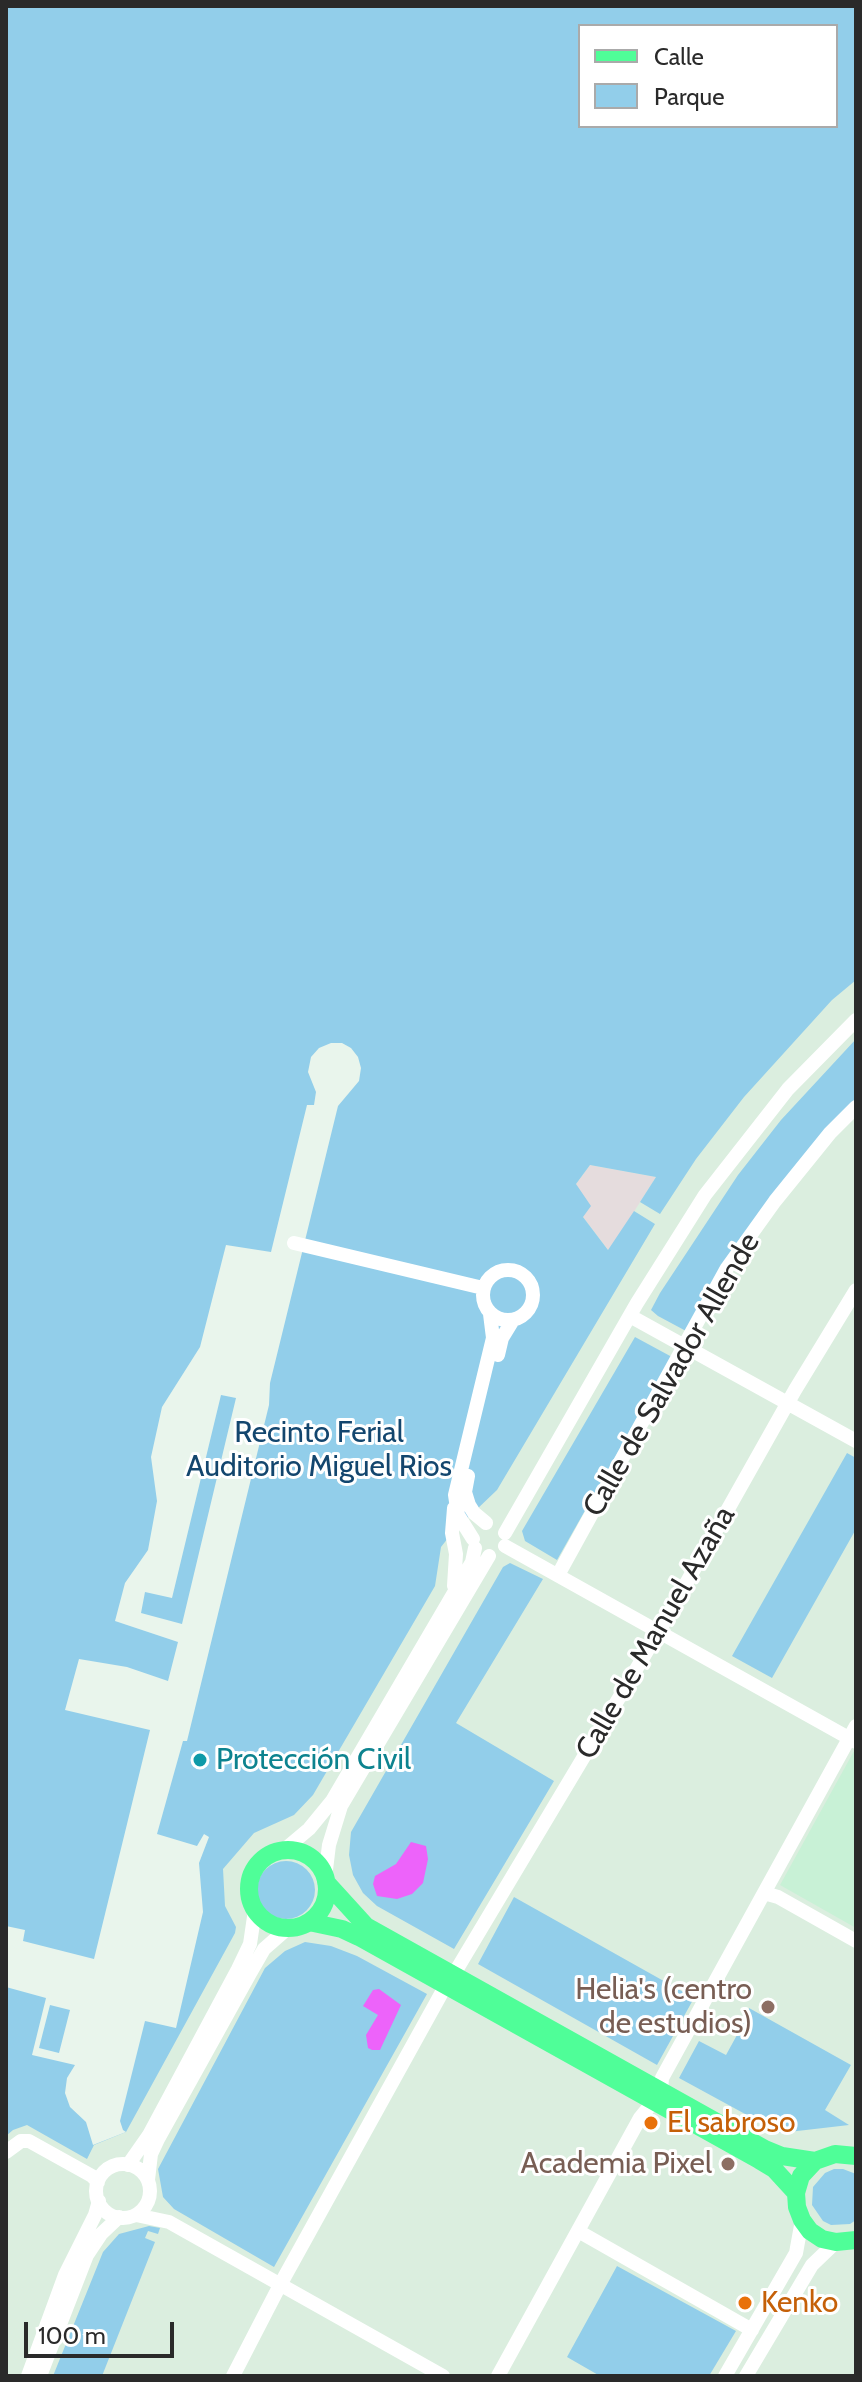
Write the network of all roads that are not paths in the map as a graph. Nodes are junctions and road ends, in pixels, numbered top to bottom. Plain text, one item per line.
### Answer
1 (856, 1020) edge
2 (856, 1107) edge
3 (294, 1243) dead end
4 (483, 1288) junction
5 (856, 1290) edge
6 (490, 1314) junction
7 (630, 1316) junction
8 (513, 1320) junction
9 (683, 1346) junction
10 (788, 1403) junction
11 (856, 1441) edge
12 (456, 1504) junction
13 (486, 1523) junction
14 (505, 1540) junction
15 (479, 1548) junction
16 (558, 1575) junction
17 (454, 1591) junction
18 (659, 1632) junction
19 (854, 1736) edge
20 (284, 1850) junction
21 (326, 1880) junction
22 (764, 1893) junction
23 (255, 1910) junction
24 (309, 1922) junction
25 (288, 1928) junction
26 (856, 1941) edge
27 (450, 1980) junction
28 (659, 2097) junction
29 (6, 2152) edge
30 (852, 2152) edge
31 (815, 2161) junction
32 (128, 2165) junction
33 (98, 2182) junction
34 (149, 2187) junction
35 (796, 2193) junction
36 (99, 2201) junction
37 (136, 2215) junction
38 (119, 2217) junction
39 (802, 2220) junction
40 (169, 2222) junction
41 (578, 2231) junction
42 (856, 2240) edge
43 (836, 2242) junction
44 (280, 2285) junction
45 (752, 2330) junction
46 (28, 2376) edge
47 (40, 2376) edge
48 (233, 2376) edge
49 (443, 2376) edge
50 (498, 2376) edge
51 (725, 2376) edge
52 (746, 2376) edge

1 - 7 street
2 - 9 street, Calle de Salvador Allende
3 - 4 street
4 - 6 street
4 - 8 street
5 - 10 street, Calle de Manuel Azaña
6 - 8 street
6 - 12 street
7 - 9 street
7 - 14 street
8 - 13 street
9 - 10 street
9 - 16 street, Calle de Salvador Allende
10 - 11 street
10 - 18 street, Calle de Manuel Azaña
12 - 15 street
12 - 17 street
13 - 14 street
13 - 15 street
14 - 15 street
14 - 16 street
15 - 17 street
15 - 21 street
16 - 18 street
17 - 20 street
18 - 19 street
18 - 27 street, Calle de Manuel Azaña
19 - 22 street
20 - 21 main road
20 - 23 main road
21 - 24 main road
21 - 27 main road
22 - 26 street
22 - 28 street
23 - 25 main road
23 - 32 street
24 - 25 main road
24 - 27 main road
25 - 34 street
27 - 28 main road
27 - 44 street, Calle de Manuel Azaña
28 - 31 main road
28 - 35 main road
28 - 41 street
29 - 33 street
30 - 31 main road
31 - 35 main road
32 - 33 street
32 - 34 street
33 - 36 street
34 - 37 street
34 - 40 street
35 - 39 main road
36 - 38 street
36 - 46 street
37 - 38 street
37 - 40 street
38 - 47 street
39 - 43 main road
39 - 45 street
40 - 44 street
41 - 45 street
41 - 50 street
42 - 43 main road
43 - 52 street
44 - 48 street, Calle de Manuel Azaña
44 - 49 street
45 - 51 street

